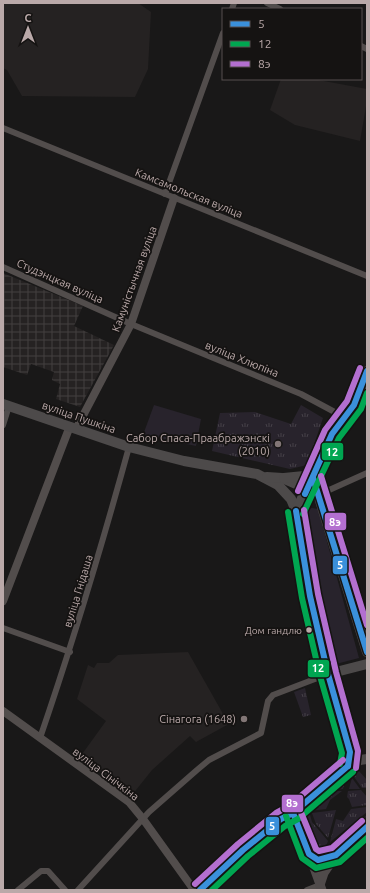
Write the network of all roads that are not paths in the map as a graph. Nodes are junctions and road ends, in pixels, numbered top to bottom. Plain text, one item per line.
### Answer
1 (268, 3) edge
2 (278, 8) edge
3 (222, 36) edge
4 (3, 128) edge
5 (165, 194) junction
6 (174, 198) junction
7 (3, 267) edge
8 (367, 276) edge
9 (131, 324) junction
10 (367, 370) edge
11 (367, 391) edge
12 (6, 405) edge
13 (354, 405) junction
14 (344, 417) junction
15 (3, 425) edge
16 (73, 428) junction
17 (129, 447) junction
18 (318, 468) junction
19 (367, 473) edge
20 (280, 481) junction
21 (312, 491) junction
22 (297, 508) junction
23 (324, 510) junction
24 (3, 601) edge
25 (3, 628) edge
26 (70, 652) junction
27 (367, 652) edge
28 (367, 664) edge
29 (328, 674) junction
30 (3, 711) edge
31 (40, 738) junction
32 (367, 759) edge
33 (348, 766) junction
34 (293, 812) junction
35 (144, 819) junction
36 (367, 827) edge
37 (309, 854) junction
38 (336, 856) junction
39 (321, 888) edge
40 (18, 890) edge
41 (65, 890) edge
42 (78, 890) edge
43 (194, 890) edge
44 (200, 890) edge
45 (307, 890) edge

1 - 2 street
3 - 5 street
4 - 5 street, Камсамольская вуліца
5 - 6 street, Камсамольская вуліца
6 - 8 street, Камсамольская вуліца
6 - 9 street, Камуністычная вуліца
7 - 9 street, Студэнцкая вуліца
9 - 14 street, вуліца Хлюпіна
9 - 16 street, Камуністычная вуліца
10 - 13 main road
11 - 13 main road
12 - 15 street
12 - 16 main road, вуліца Пушкіна
13 - 14 main road
14 - 18 main road
16 - 17 main road, вуліца Пушкіна
16 - 24 street, Камуністычная вуліца
17 - 20 main road, вуліца Пушкіна
17 - 26 street, вуліца Гнідаша
18 - 20 main road
18 - 21 main road
19 - 21 street
20 - 21 main road
20 - 22 main road, вуліца Пушкіна
21 - 22 main road
21 - 23 main road
22 - 23 main road
22 - 29 main road
23 - 27 main road
25 - 26 street
26 - 31 street, вуліца Гнідаша
28 - 29 main road
29 - 33 main road
29 - 35 street
30 - 31 street, вуліца Сінічкіна
31 - 35 street, вуліца Сінічкіна
32 - 33 main road
33 - 34 main road
34 - 37 main road
34 - 44 main road
35 - 42 street
35 - 43 street, вуліца Сінічкіна
36 - 38 main road
37 - 38 main road
37 - 39 main road
38 - 39 main road
39 - 45 street
40 - 41 street

